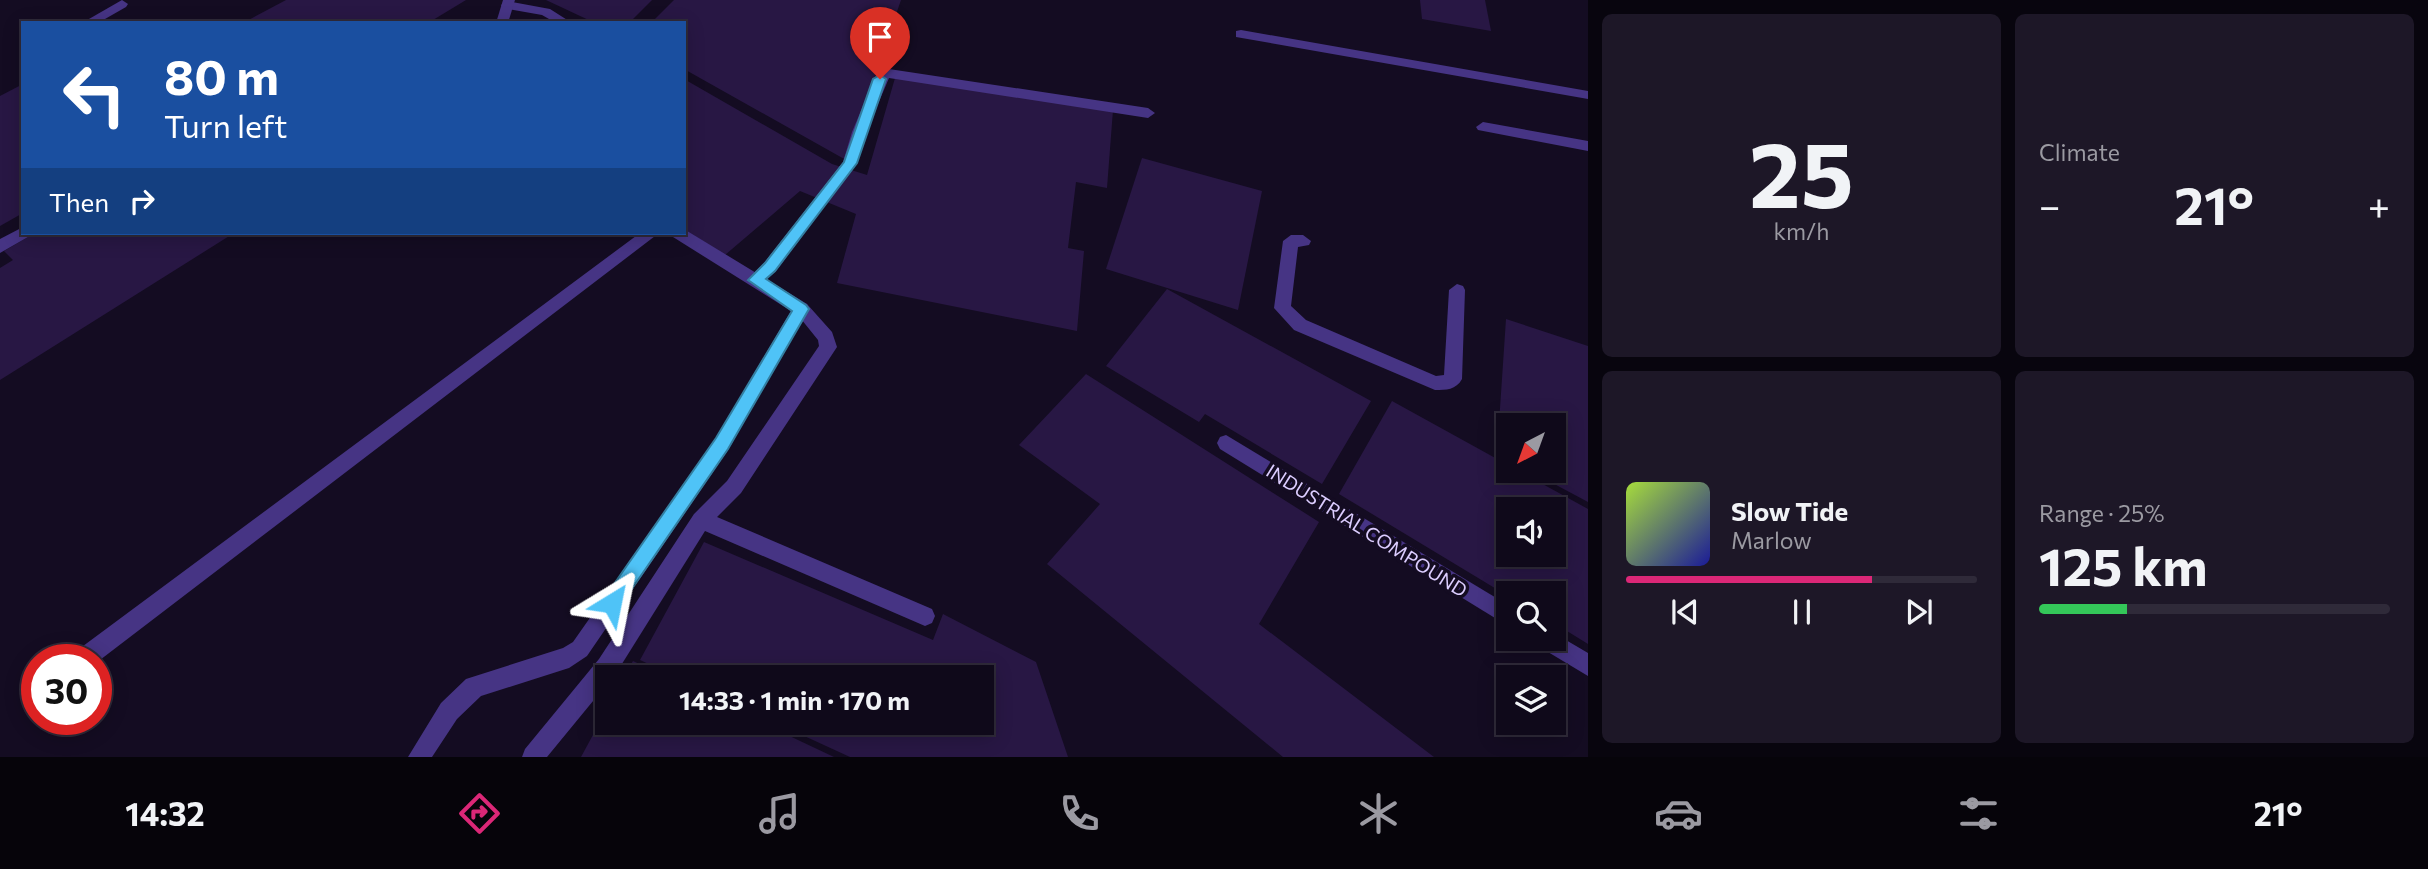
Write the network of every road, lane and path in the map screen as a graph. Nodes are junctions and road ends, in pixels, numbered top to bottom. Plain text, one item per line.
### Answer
1 (508, 2) edge
2 (122, 4) dead end
3 (92, 21) edge
4 (503, 21) edge
5 (562, 21) edge
6 (1241, 34) dead end
7 (1588, 95) edge
8 (1148, 113) dead end
9 (1483, 127) dead end
10 (1588, 146) edge
11 (21, 234) edge
12 (648, 235) edge
13 (681, 235) edge
14 (1303, 241) dead end
15 (0, 247) edge
16 (755, 280) junction
17 (1457, 290) dead end
18 (801, 309) junction
19 (1226, 443) dead end
20 (701, 520) junction
21 (1496, 609) edge
22 (925, 616) dead end
23 (104, 644) edge
24 (1565, 651) edge
25 (1588, 665) edge
26 (419, 757) edge
27 (533, 757) edge

1 - 4 street
1 - 5 street
2 - 3 street
6 - 7 street
8 - 16 street
9 - 10 street
11 - 15 street
12 - 23 street
13 - 16 street
14 - 17 street
16 - 18 street
18 - 20 street
18 - 26 street
19 - 21 street, INDUSTRIAL COMPOUND
20 - 22 street
20 - 27 street
24 - 25 street

